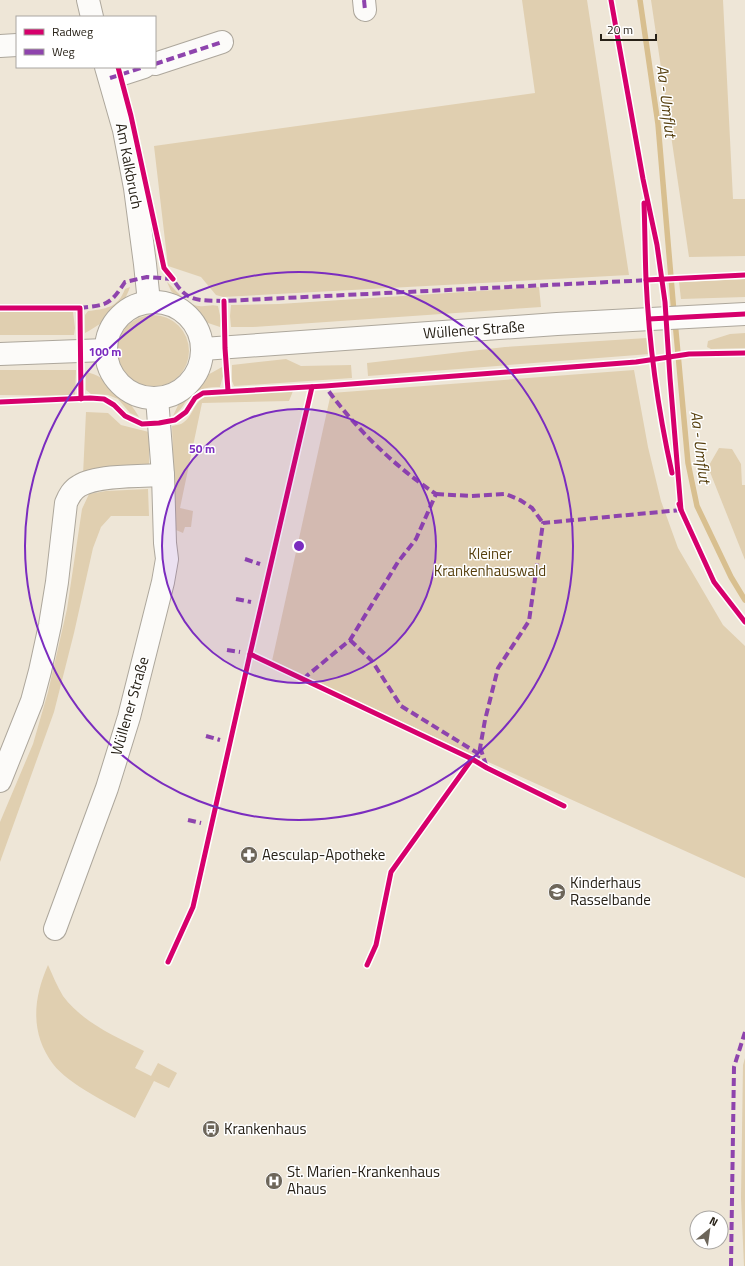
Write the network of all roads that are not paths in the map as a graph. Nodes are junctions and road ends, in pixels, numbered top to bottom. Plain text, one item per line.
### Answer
1 (88, 0) edge
2 (92, 16) edge
3 (222, 42) dead end
4 (16, 45) edge
5 (0, 46) edge
6 (156, 64) edge
7 (138, 68) edge
8 (108, 73) edge
9 (149, 302) junction
10 (745, 314) edge
11 (203, 349) junction
12 (106, 350) junction
13 (0, 354) edge
14 (157, 398) junction
15 (163, 476) junction
16 (0, 781) edge
17 (55, 929) dead end

1 - 2 street
3 - 6 street
4 - 5 street
7 - 8 street, Am Kalkbruch
8 - 9 street, Am Kalkbruch
9 - 11 street
9 - 12 street
10 - 11 street, Wüllener Straße
11 - 14 street
12 - 13 street
12 - 14 street
14 - 15 street, Wüllener Straße
15 - 16 street
15 - 17 street, Wüllener Straße

